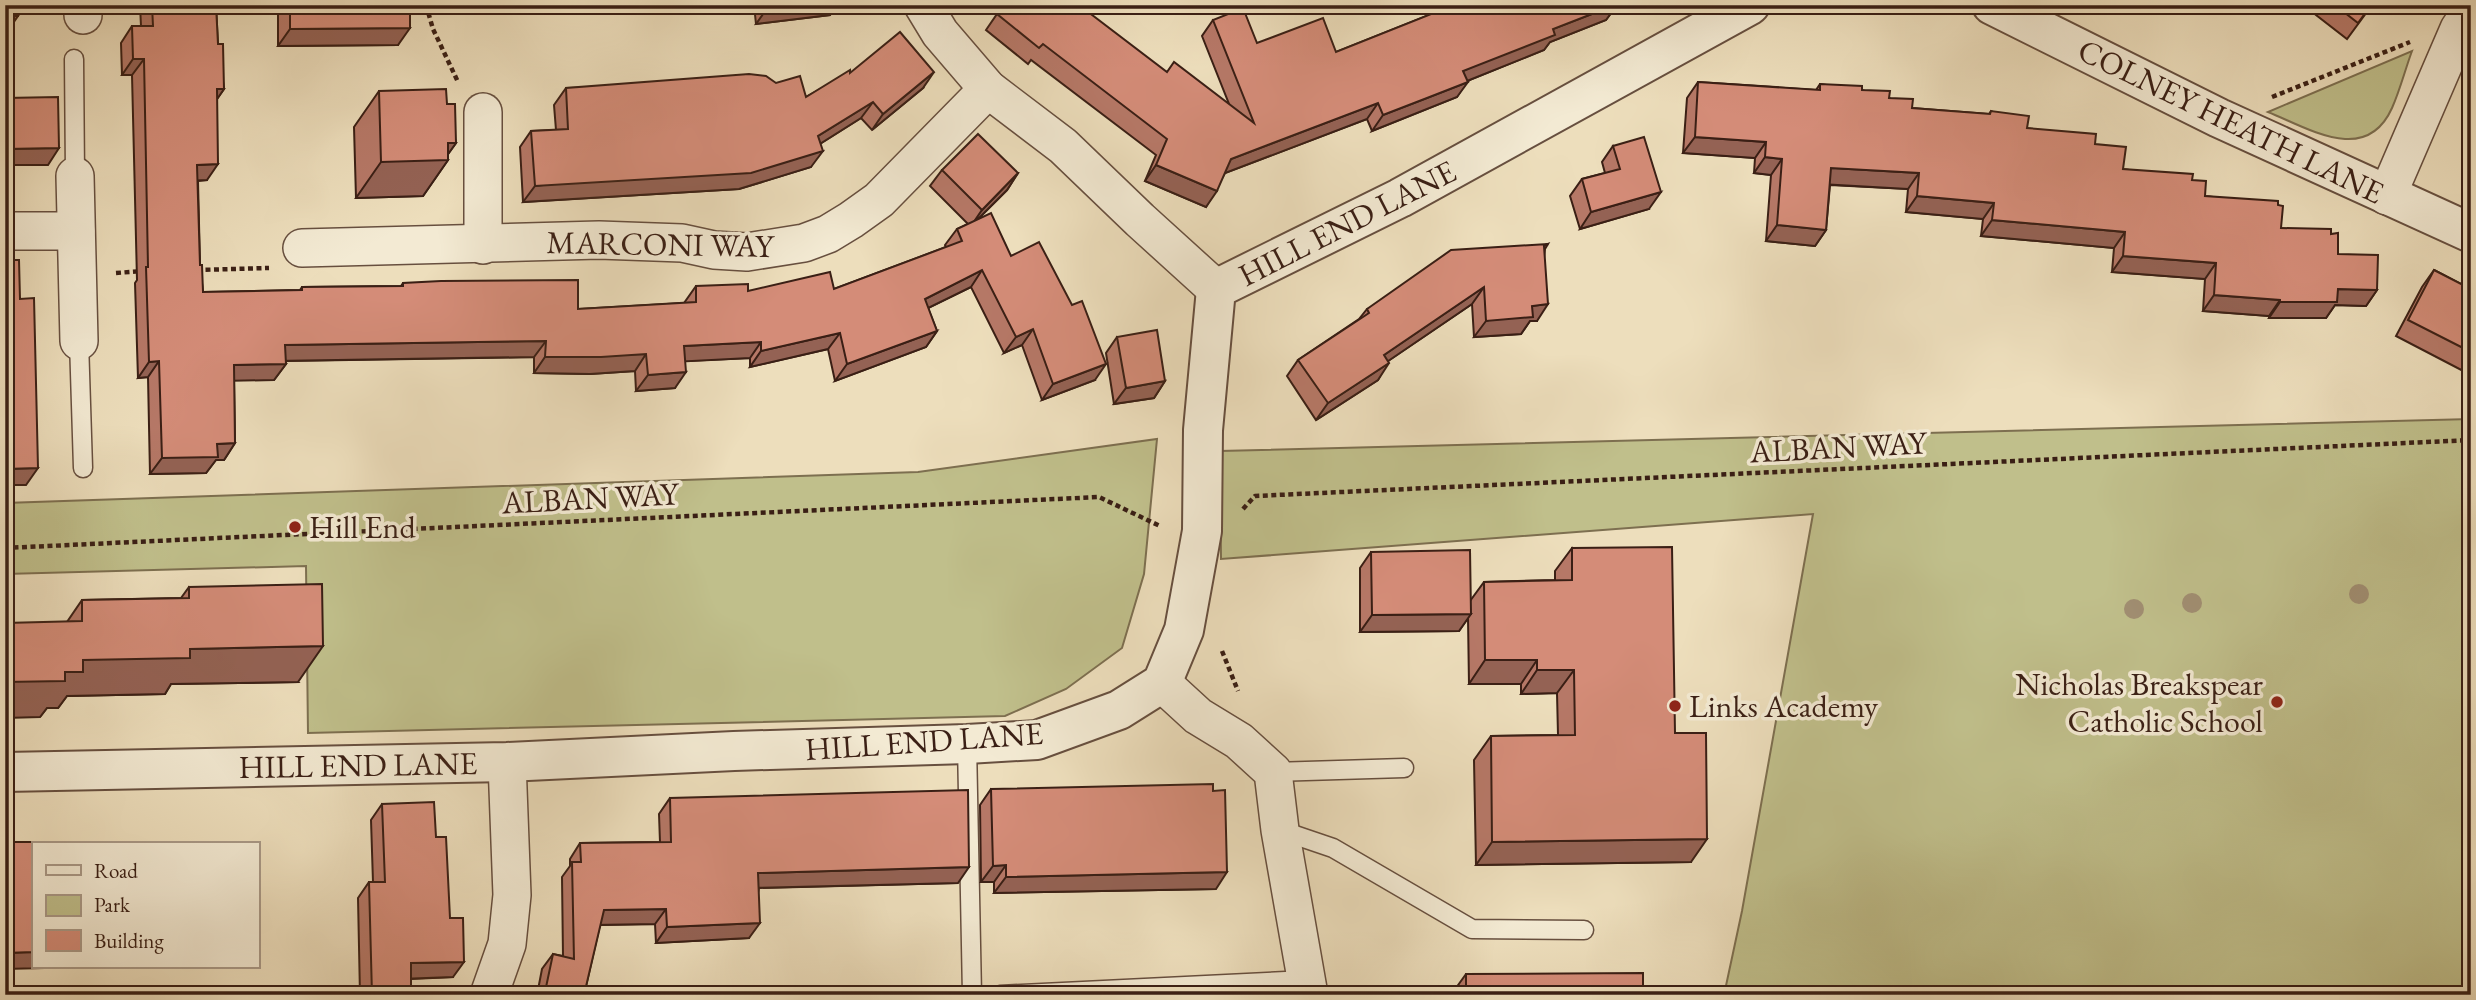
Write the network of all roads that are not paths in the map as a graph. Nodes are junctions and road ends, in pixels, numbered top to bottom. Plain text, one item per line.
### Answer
1 (923, 5) edge
2 (1750, 5) edge
3 (1992, 5) edge
4 (2465, 20) edge
5 (74, 59) dead end
6 (988, 89) junction
7 (483, 112) road end
8 (75, 176) joint
9 (2387, 196) junction
10 (76, 231) junction
11 (5, 232) edge
12 (2471, 233) edge
13 (483, 245) junction
14 (302, 248) road end
15 (1216, 289) junction
16 (79, 341) joint
17 (83, 468) dead end
18 (1162, 684) junction
19 (967, 744) junction
20 (507, 762) junction
21 (1404, 768) dead end
22 (5, 772) edge
23 (1273, 772) junction
24 (1280, 830) junction
25 (1584, 930) dead end
26 (1307, 988) edge
27 (489, 995) edge
28 (972, 995) edge
29 (1000, 995) edge

1 - 6 street
2 - 15 street, HILL END LANE
3 - 9 street, COLNEY HEATH LANE
4 - 9 street
5 - 8 lane
6 - 13 street, MARCONI WAY
6 - 15 street
7 - 13 street
8 - 10 street
9 - 12 street, COLNEY HEATH LANE
10 - 11 street
10 - 16 street
13 - 14 street, MARCONI WAY
15 - 18 street, HILL END LANE
16 - 17 lane
18 - 19 street, HILL END LANE
18 - 23 street
19 - 20 street, HILL END LANE
19 - 28 lane
20 - 22 street, HILL END LANE
20 - 27 street
21 - 23 lane
23 - 24 street
24 - 25 lane
24 - 26 street
26 - 29 lane

